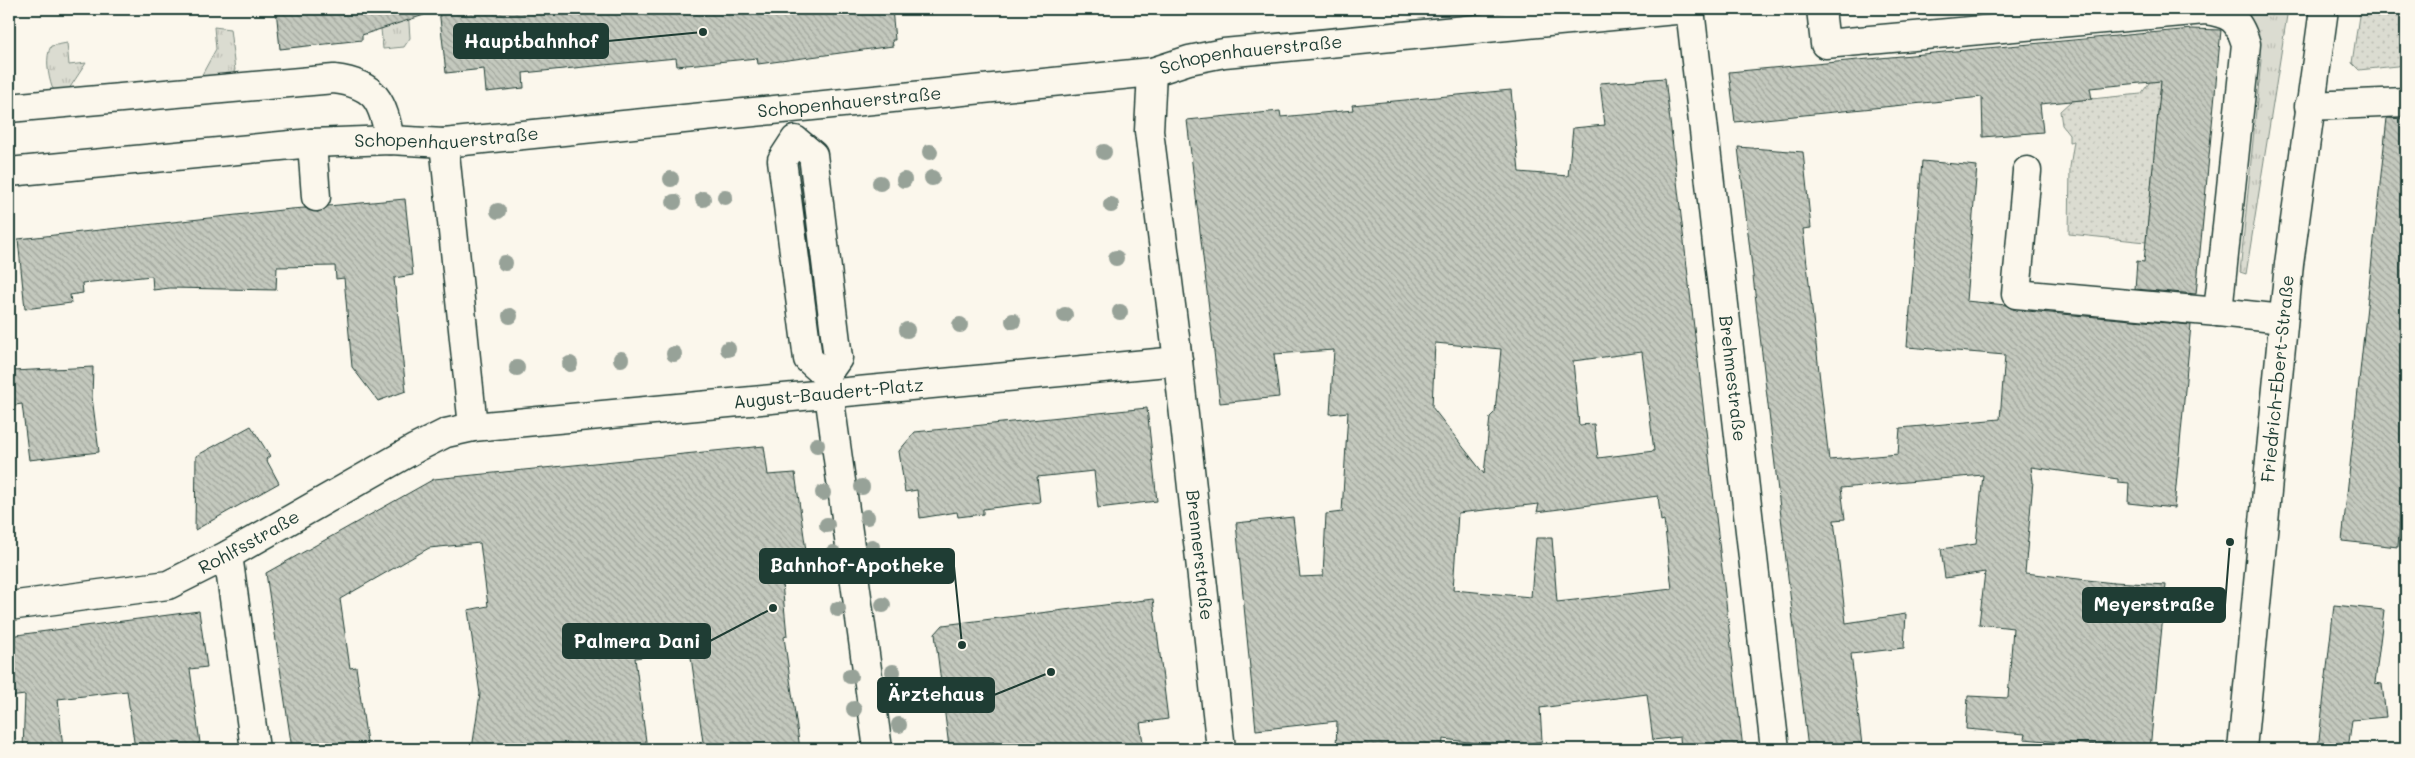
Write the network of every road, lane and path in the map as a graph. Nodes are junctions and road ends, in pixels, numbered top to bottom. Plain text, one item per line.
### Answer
1 (1686, 9) edge
2 (1690, 9) edge
3 (1821, 9) edge
4 (2324, 9) edge
5 (1152, 72) junction
6 (2406, 102) edge
7 (2309, 106) junction
8 (9, 108) edge
9 (390, 140) junction
10 (795, 140) joint
11 (312, 143) junction
12 (444, 143) junction
13 (2027, 171) dead end
14 (9, 172) edge
15 (316, 197) dead end
16 (2218, 312) junction
17 (2283, 319) junction
18 (1178, 361) junction
19 (829, 394) junction
20 (473, 427) junction
21 (228, 555) junction
22 (9, 606) edge
23 (255, 749) edge
24 (878, 749) edge
25 (1221, 749) edge
26 (1775, 749) edge
27 (2242, 749) edge

1 - 5 street, Schopenhauerstraße
2 - 26 street, Brehmestraße
3 - 16 street
4 - 7 street, Friedrich-Ebert-Straße
5 - 12 street, Schopenhauerstraße
5 - 18 street
6 - 7 street
7 - 17 street, Friedrich-Ebert-Straße
8 - 9 street
9 - 11 street, Schopenhauerstraße
9 - 12 street, Schopenhauerstraße
10 - 10 street
11 - 14 street, Schopenhauerstraße
11 - 15 street
12 - 20 street
13 - 16 street
16 - 17 street
17 - 27 street, Friedrich-Ebert-Straße
18 - 19 street, August-Baudert-Platz
18 - 25 street, Brennerstraße
19 - 20 street, August-Baudert-Platz
19 - 24 street
20 - 21 street, Rohlfsstraße
21 - 22 street, Rohlfsstraße
21 - 23 street

